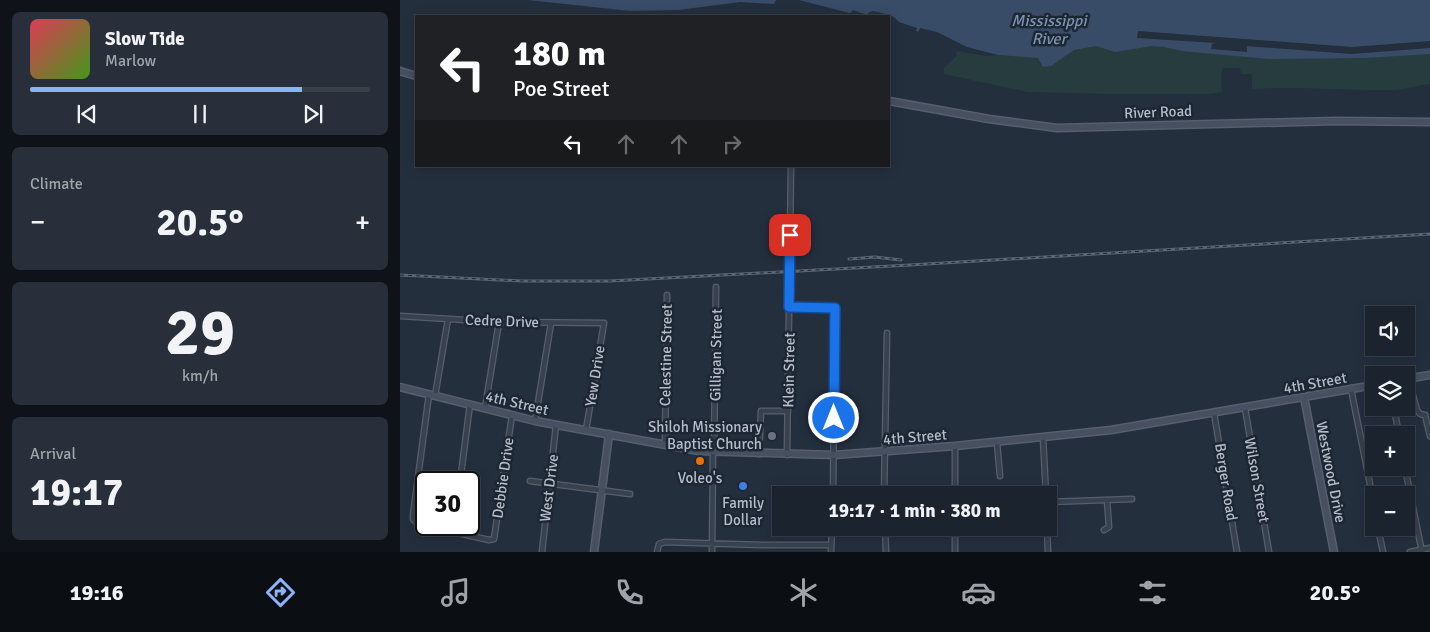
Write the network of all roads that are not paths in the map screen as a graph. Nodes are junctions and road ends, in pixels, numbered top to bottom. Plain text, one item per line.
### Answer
1 (400, 71) edge
2 (415, 76) edge
3 (890, 101) edge
4 (1430, 122) edge
5 (791, 167) edge
6 (716, 287) dead end
7 (667, 295) dead end
8 (789, 307) junction
9 (400, 316) edge
10 (448, 320) junction
11 (499, 322) junction
12 (552, 323) junction
13 (604, 323) joint
14 (887, 333) dead end
15 (1430, 375) edge
16 (1415, 378) edge
17 (400, 387) edge
18 (1365, 387) edge
19 (1351, 389) junction
20 (432, 395) junction
21 (1304, 397) junction
22 (470, 404) junction
23 (1415, 404) edge
24 (485, 408) junction
25 (1245, 408) junction
26 (788, 411) junction
27 (1214, 413) junction
28 (1428, 414) edge
29 (512, 415) junction
30 (535, 420) junction
31 (556, 425) junction
32 (586, 430) junction
33 (609, 434) junction
34 (1430, 436) edge
35 (1043, 438) junction
36 (997, 443) junction
37 (665, 445) junction
38 (955, 446) junction
39 (885, 452) junction
40 (714, 453) junction
41 (759, 454) junction
42 (787, 455) junction
43 (834, 455) junction
44 (420, 471) edge
45 (461, 471) edge
46 (1000, 476) dead end
47 (1407, 476) edge
48 (530, 481) dead end
49 (549, 484) junction
50 (833, 486) edge
51 (884, 486) edge
52 (955, 486) edge
53 (1046, 486) edge
54 (1370, 486) edge
55 (602, 490) junction
56 (630, 494) dead end
57 (1132, 499) dead end
58 (1108, 500) junction
59 (1057, 502) edge
60 (415, 507) edge
61 (415, 522) edge
62 (1104, 530) dead end
63 (472, 536) edge
64 (832, 536) edge
65 (885, 536) edge
66 (955, 536) edge
67 (1047, 536) edge
68 (1380, 536) edge
69 (712, 544) junction
70 (762, 545) junction
71 (831, 545) junction
72 (1430, 548) edge
73 (1422, 551) edge
74 (542, 552) edge
75 (594, 552) edge
76 (657, 552) edge
77 (712, 552) edge
78 (762, 552) edge
79 (831, 552) edge
80 (886, 552) edge
81 (955, 552) edge
82 (1048, 552) edge
83 (1237, 552) edge
84 (1269, 552) edge
85 (1334, 552) edge
86 (1383, 552) edge
87 (1410, 552) edge

1 - 2 main road
3 - 4 main road, River Road
5 - 8 street, Klein Street
6 - 40 street, Gilligan Street
7 - 37 street, Celestine Street
8 - 26 street, Klein Street
8 - 43 street
9 - 10 street, Cedre Drive
10 - 11 street, Cedre Drive
10 - 20 street
11 - 12 street, Cedre Drive
11 - 24 street
12 - 13 street, Cedre Drive
12 - 30 street
13 - 32 street, Yew Drive
14 - 39 street
15 - 16 main road
17 - 20 main road, 4th Street
18 - 19 main road, 4th Street
19 - 21 main road, 4th Street
19 - 54 street
20 - 22 main road, 4th Street
20 - 44 street
21 - 25 main road, 4th Street
21 - 85 main road, Westwood Drive
22 - 24 main road, 4th Street
22 - 45 street
23 - 28 street
24 - 29 main road, 4th Street
25 - 27 main road, 4th Street
25 - 84 street, Wilson Street
26 - 41 street
26 - 42 street, Klein Street
27 - 35 main road, 4th Street
27 - 83 street, Berger Road
28 - 34 street
29 - 30 main road, 4th Street
29 - 63 street, Debbie Drive
30 - 31 main road, 4th Street
31 - 32 main road, 4th Street
31 - 49 street, West Drive
32 - 33 main road, 4th Street
33 - 37 main road, 4th Street
33 - 55 main road
35 - 36 main road, 4th Street
35 - 53 street
36 - 38 main road, 4th Street
36 - 46 street
37 - 40 main road, 4th Street
38 - 39 main road, 4th Street
38 - 52 street
39 - 43 main road, 4th Street
39 - 51 street
40 - 41 main road, 4th Street
40 - 69 street, Gilligan Street
41 - 42 main road, 4th Street
42 - 43 main road, 4th Street
43 - 50 street
47 - 73 street
48 - 49 street
49 - 55 street
49 - 74 street, West Drive
55 - 56 street
55 - 75 main road
57 - 58 street
58 - 59 street
58 - 62 street
60 - 61 street
64 - 71 street
65 - 80 street
66 - 81 street
67 - 82 street
68 - 86 street
69 - 70 street
69 - 76 street
69 - 77 street, Gilligan Street
70 - 71 street
70 - 78 street
71 - 79 street
72 - 73 street
73 - 87 street

